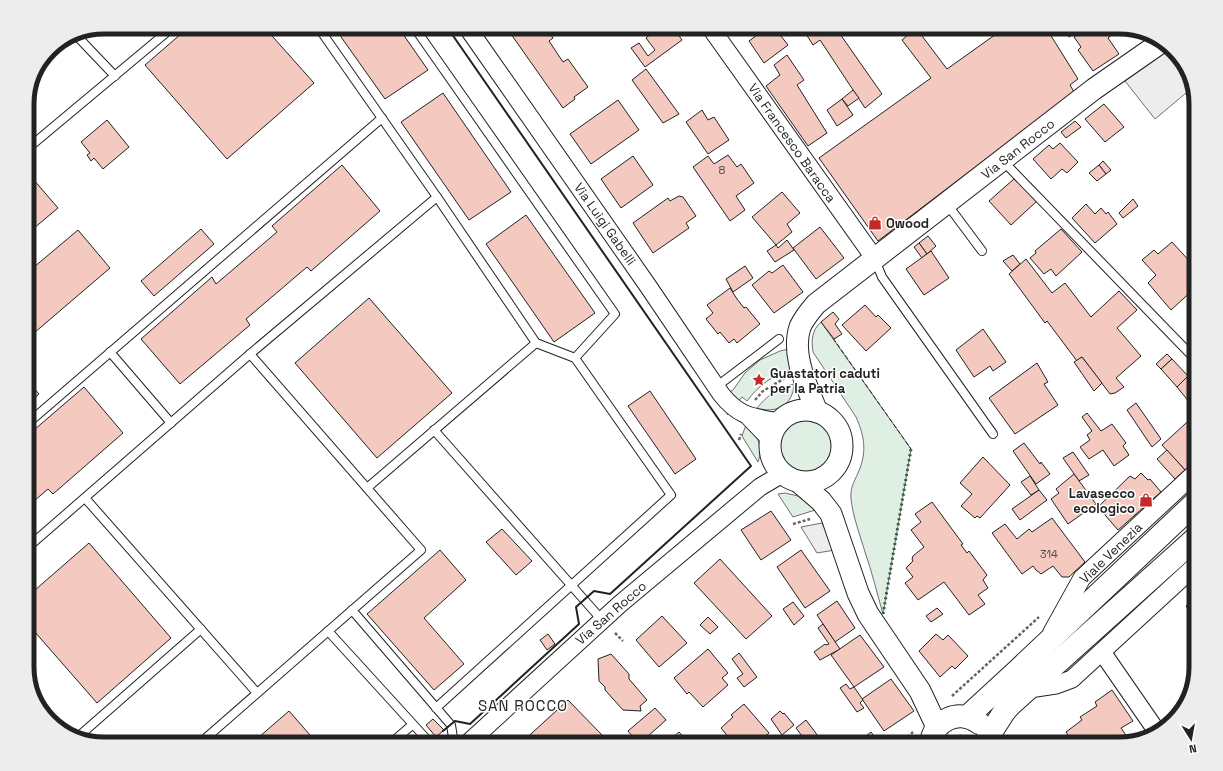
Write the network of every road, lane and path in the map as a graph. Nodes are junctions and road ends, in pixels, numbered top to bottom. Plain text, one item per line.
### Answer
1 (165, 34) edge
2 (323, 34) edge
3 (419, 34) edge
4 (472, 34) edge
5 (715, 34) edge
6 (79, 39) edge
7 (1156, 45) edge
8 (115, 76) junction
9 (382, 118) junction
10 (34, 143) edge
11 (1003, 160) junction
12 (437, 197) junction
13 (947, 204) junction
14 (982, 251) dead end
15 (874, 259) junction
16 (779, 339) dead end
17 (536, 343) junction
18 (110, 352) junction
19 (1189, 353) edge
20 (250, 354) junction
21 (575, 358) junction
22 (796, 375) junction
23 (716, 387) junction
24 (749, 410) junction
25 (796, 411) junction
26 (817, 412) junction
27 (34, 418) edge
28 (172, 423) junction
29 (434, 430) junction
30 (774, 430) junction
31 (993, 434) dead end
32 (836, 467) junction
33 (786, 475) junction
34 (1189, 479) edge
35 (367, 488) junction
36 (85, 498) junction
37 (1189, 509) edge
38 (822, 516) junction
39 (793, 524) dead end
40 (34, 542) edge
41 (1189, 544) edge
42 (1189, 571) edge
43 (572, 586) junction
44 (352, 610) junction
45 (1042, 614) dead end
46 (602, 620) junction
47 (201, 629) junction
48 (328, 631) junction
49 (1043, 647) junction
50 (1102, 652) junction
51 (1029, 690) junction
52 (257, 693) junction
53 (436, 708) junction
54 (947, 721) edge
55 (412, 725) junction
56 (1154, 728) edge
57 (82, 734) edge
58 (206, 737) edge
59 (398, 737) edge
60 (424, 737) edge
61 (453, 737) edge
62 (475, 737) edge
63 (988, 737) edge
64 (991, 737) edge

1 - 8 lane
2 - 9 lane
3 - 21 lane
4 - 23 street, Via Luigi Gabelli
5 - 15 street, Via Francesco Baracca
6 - 8 lane
7 - 11 street, Via San Rocco
8 - 10 lane
9 - 12 lane
9 - 18 lane
11 - 13 street, Via San Rocco
11 - 19 lane
12 - 17 lane
12 - 20 lane
13 - 14 lane
13 - 15 street, Via San Rocco
15 - 22 street, Via San Rocco
15 - 31 lane
16 - 23 lane
17 - 21 lane
17 - 29 lane
18 - 27 lane
18 - 28 lane
20 - 28 lane
20 - 35 lane
21 - 43 lane
22 - 24 path
22 - 25 street, Via San Rocco
22 - 26 street, Via San Rocco
23 - 24 street, Via Luigi Gabelli
24 - 30 street, Via Luigi Gabelli
25 - 26 street
25 - 30 street
26 - 32 street
28 - 36 lane
29 - 35 lane
29 - 43 lane
30 - 33 street
32 - 33 street
32 - 38 street
33 - 38 street
33 - 46 street, Via San Rocco
34 - 49 street, Viale Venezia
35 - 44 lane
36 - 40 lane
36 - 47 lane
37 - 49 main road, Viale Venezia
38 - 39 path
38 - 54 street
41 - 51 main road
42 - 50 street
43 - 46 lane
43 - 53 lane
44 - 48 lane
44 - 53 lane
45 - 54 path
46 - 62 street, Via San Rocco
47 - 52 lane
47 - 57 lane
48 - 52 lane
48 - 55 lane
49 - 54 main road, Viale Venezia
50 - 51 street
50 - 56 street
51 - 64 main road
52 - 58 lane
53 - 61 lane
54 - 63 main road
55 - 59 lane
55 - 60 lane

